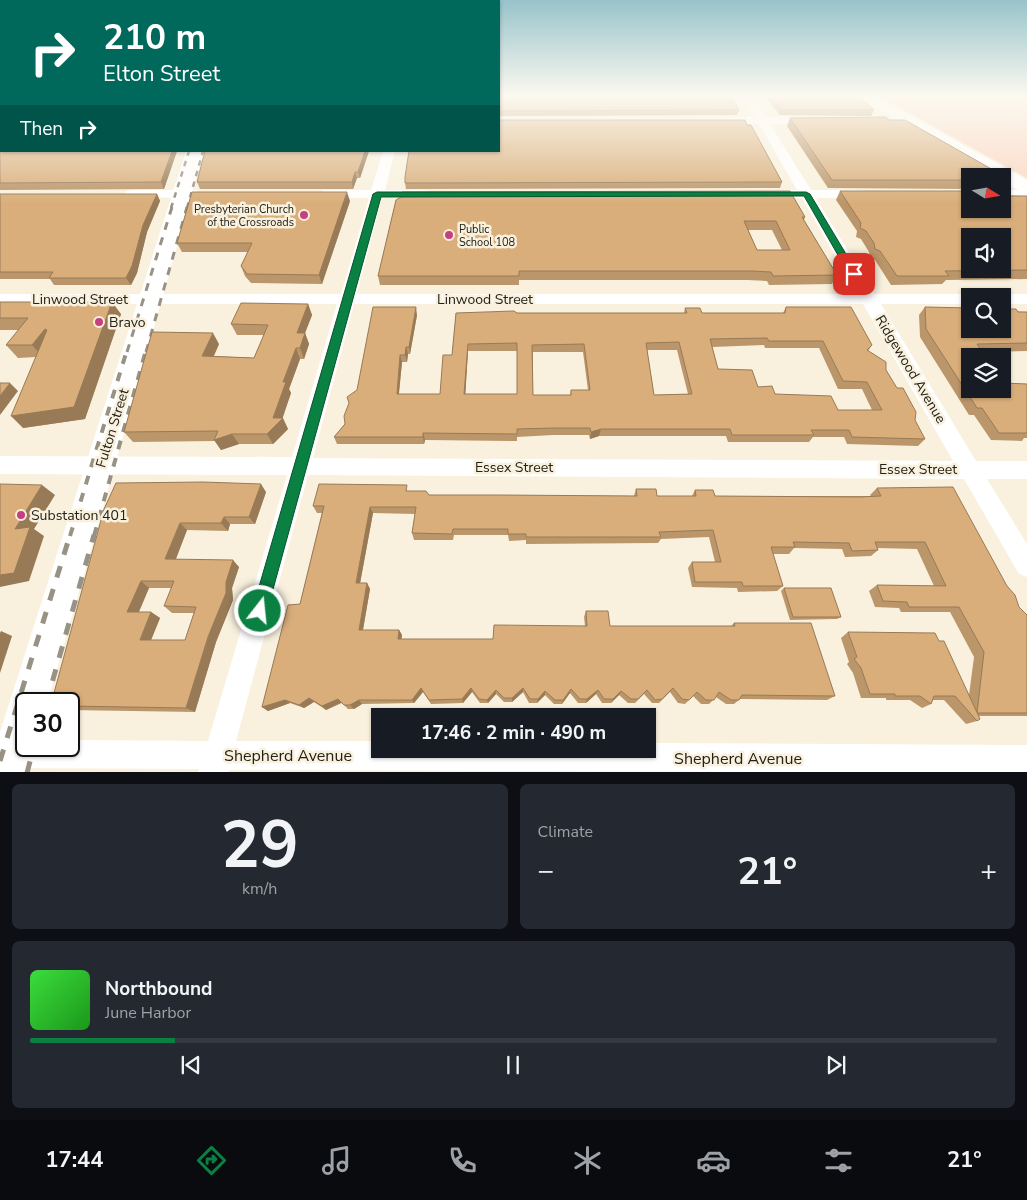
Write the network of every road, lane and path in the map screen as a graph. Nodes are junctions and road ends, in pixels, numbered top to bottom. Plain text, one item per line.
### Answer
1 (769, 132) edge
2 (928, 132) edge
3 (195, 152) edge
4 (389, 152) edge
5 (1027, 188) edge
6 (115, 194) edge
7 (182, 194) junction
8 (208, 194) edge
9 (306, 194) edge
10 (377, 194) junction
11 (442, 194) edge
12 (748, 194) edge
13 (806, 194) junction
14 (881, 194) edge
15 (1011, 194) edge
16 (1027, 194) edge
17 (0, 299) edge
18 (150, 299) junction
19 (348, 299) junction
20 (869, 299) junction
21 (961, 299) edge
22 (1011, 299) edge
23 (1027, 299) edge
24 (0, 465) edge
25 (100, 466) junction
26 (301, 466) junction
27 (970, 469) junction
28 (1027, 470) edge
29 (1027, 566) edge
30 (32, 692) edge
31 (15, 739) edge
32 (1027, 759) edge
33 (7, 760) edge
34 (216, 764) edge

1 - 13 street, Ridgewood Avenue
2 - 5 street
3 - 7 street, Fulton Street
4 - 10 street
6 - 7 street
7 - 8 street
7 - 18 street, Fulton Street
9 - 10 street
10 - 11 street
10 - 19 street
12 - 13 street
13 - 14 street
13 - 20 street, Ridgewood Avenue
15 - 16 street
17 - 18 street, Linwood Street
18 - 19 street, Linwood Street
18 - 25 street, Fulton Street
19 - 20 street, Linwood Street
19 - 26 street
20 - 21 street, Linwood Street
20 - 27 street, Ridgewood Avenue
22 - 23 street
24 - 25 street, Essex Street
25 - 26 street, Essex Street
25 - 30 street, Fulton Street
26 - 27 street, Essex Street
26 - 34 street
27 - 28 street, Essex Street
27 - 29 street, Ridgewood Avenue
31 - 33 street
32 - 34 street, Shepherd Avenue
33 - 34 street, Shepherd Avenue

